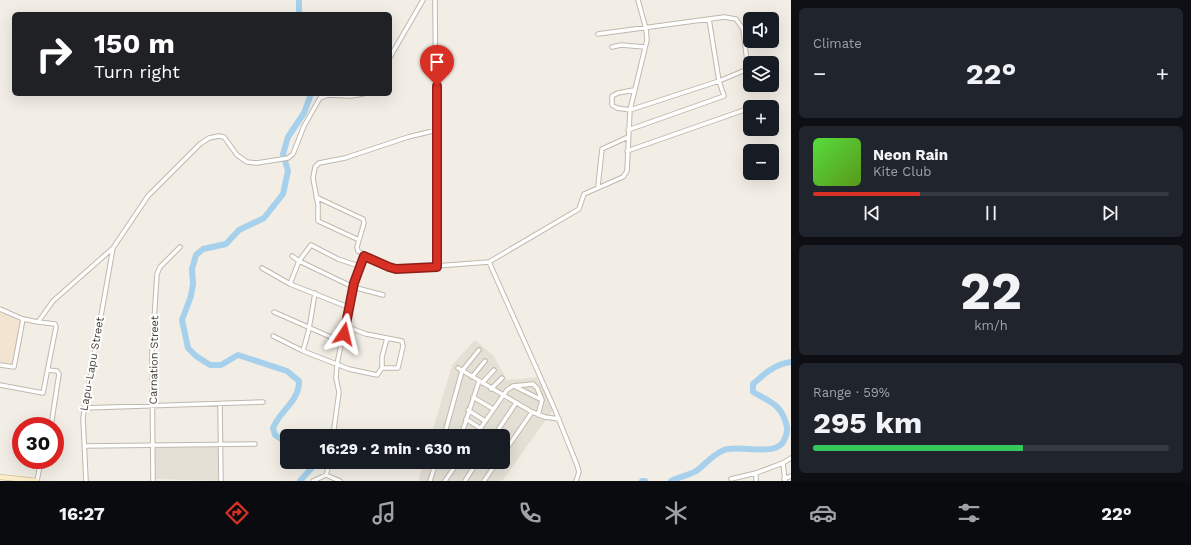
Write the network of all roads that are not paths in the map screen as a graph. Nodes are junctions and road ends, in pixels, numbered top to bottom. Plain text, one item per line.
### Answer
1 (423, 0) edge
2 (435, 0) edge
3 (638, 0) edge
4 (709, 19) junction
5 (646, 29) junction
6 (598, 34) dead end
7 (612, 47) dead end
8 (645, 47) junction
9 (392, 54) edge
10 (719, 81) junction
11 (634, 90) junction
12 (325, 96) edge
13 (630, 110) junction
14 (743, 110) edge
15 (437, 130) junction
16 (628, 130) junction
17 (628, 137) junction
18 (627, 151) junction
19 (598, 186) junction
20 (316, 197) junction
21 (359, 240) junction
22 (180, 247) dead end
23 (113, 248) junction
24 (292, 256) dead end
25 (364, 256) junction
26 (299, 261) junction
27 (489, 262) junction
28 (359, 266) junction
29 (437, 267) junction
30 (262, 268) dead end
31 (290, 284) junction
32 (353, 287) junction
33 (315, 293) junction
34 (383, 296) dead end
35 (348, 307) junction
36 (0, 309) edge
37 (274, 312) dead end
38 (23, 319) junction
39 (38, 322) junction
40 (345, 326) junction
41 (310, 329) junction
42 (273, 336) dead end
43 (387, 338) junction
44 (342, 342) junction
45 (479, 350) dead end
46 (303, 351) junction
47 (485, 361) dead end
48 (337, 364) junction
49 (0, 365) edge
50 (382, 368) junction
51 (458, 368) dead end
52 (48, 370) junction
53 (494, 370) dead end
54 (462, 372) junction
55 (472, 377) junction
56 (502, 378) dead end
57 (480, 382) junction
58 (0, 385) edge
59 (513, 386) junction
60 (492, 389) junction
61 (503, 395) junction
62 (473, 397) junction
63 (542, 400) junction
64 (262, 402) dead end
65 (516, 403) junction
66 (220, 404) junction
67 (153, 406) junction
68 (84, 408) junction
69 (493, 409) junction
70 (468, 410) junction
71 (532, 412) junction
72 (538, 415) junction
73 (52, 417) edge
74 (466, 419) junction
75 (559, 419) junction
76 (485, 421) junction
77 (480, 428) joint
78 (334, 429) edge
79 (446, 429) edge
80 (463, 429) edge
81 (499, 429) edge
82 (153, 444) junction
83 (220, 444) junction
84 (255, 444) dead end
85 (510, 444) edge
86 (84, 446) junction
87 (791, 458) edge
88 (783, 464) junction
89 (39, 469) edge
90 (328, 469) edge
91 (434, 469) edge
92 (452, 469) edge
93 (454, 469) edge
94 (472, 469) edge
95 (492, 469) edge
96 (451, 473) junction
97 (756, 473) junction
98 (326, 475) junction
99 (791, 476) edge
100 (0, 477) edge
101 (731, 479) dead end
102 (784, 480) edge
103 (37, 481) edge
104 (86, 481) edge
105 (153, 481) edge
106 (221, 481) edge
107 (313, 481) edge
108 (340, 481) edge
109 (430, 481) edge
110 (445, 481) edge
111 (464, 481) edge
112 (484, 481) edge
113 (576, 481) edge
114 (756, 481) edge

1 - 9 street
2 - 15 street
3 - 5 street
4 - 5 street
4 - 10 street
4 - 10 street
5 - 6 street
5 - 8 street
7 - 8 street
8 - 11 street
10 - 13 street
10 - 16 street
11 - 13 street
11 - 13 street
12 - 23 street
13 - 16 street
14 - 18 street
15 - 20 street
15 - 29 street
16 - 17 street
17 - 18 street
17 - 19 street
18 - 19 street
19 - 27 street
20 - 21 street
20 - 21 street
21 - 25 street
22 - 67 street, Carnation Street
23 - 39 street
23 - 68 street, Lapu-Lapu Street
24 - 26 street
25 - 28 street
25 - 29 street
26 - 28 street
26 - 31 street
26 - 32 street
27 - 29 street
27 - 75 street
28 - 32 street
30 - 31 street
31 - 33 street
32 - 34 street
32 - 35 street
33 - 35 street
33 - 41 street
35 - 40 street
36 - 38 street
37 - 41 street
38 - 39 street
38 - 49 street
39 - 52 street
40 - 43 street
40 - 44 street
41 - 44 street
41 - 46 street
42 - 46 street
43 - 50 street
43 - 50 street
44 - 48 street
45 - 54 street
46 - 48 street
47 - 55 street
48 - 50 street
48 - 78 street
51 - 54 street
52 - 58 street
52 - 73 street
53 - 57 street
54 - 55 street
54 - 79 street
55 - 57 street
56 - 60 street
57 - 60 street
57 - 62 street
59 - 61 street
59 - 63 street
59 - 63 street
60 - 61 street
61 - 65 street
61 - 69 street
62 - 69 street
62 - 70 street
63 - 72 street
64 - 66 street
65 - 71 street
65 - 81 street
66 - 67 street
66 - 83 street
67 - 68 street
67 - 82 street, Carnation Street
68 - 86 street, Lapu-Lapu Street
69 - 76 street
70 - 74 street
70 - 76 street
71 - 72 street
71 - 85 street
72 - 75 street
74 - 77 street
74 - 80 street
75 - 113 street
76 - 77 street
82 - 83 street
82 - 86 street
82 - 105 street, Carnation Street
83 - 84 street
83 - 106 street
86 - 104 street, Lapu-Lapu Street
87 - 88 street
88 - 97 street
88 - 102 street
89 - 103 street
90 - 98 street
91 - 109 street
92 - 96 street
93 - 96 street
94 - 111 street
95 - 112 street
96 - 110 street
97 - 101 street
97 - 114 street
98 - 107 street
98 - 108 street
99 - 102 street
100 - 103 street

